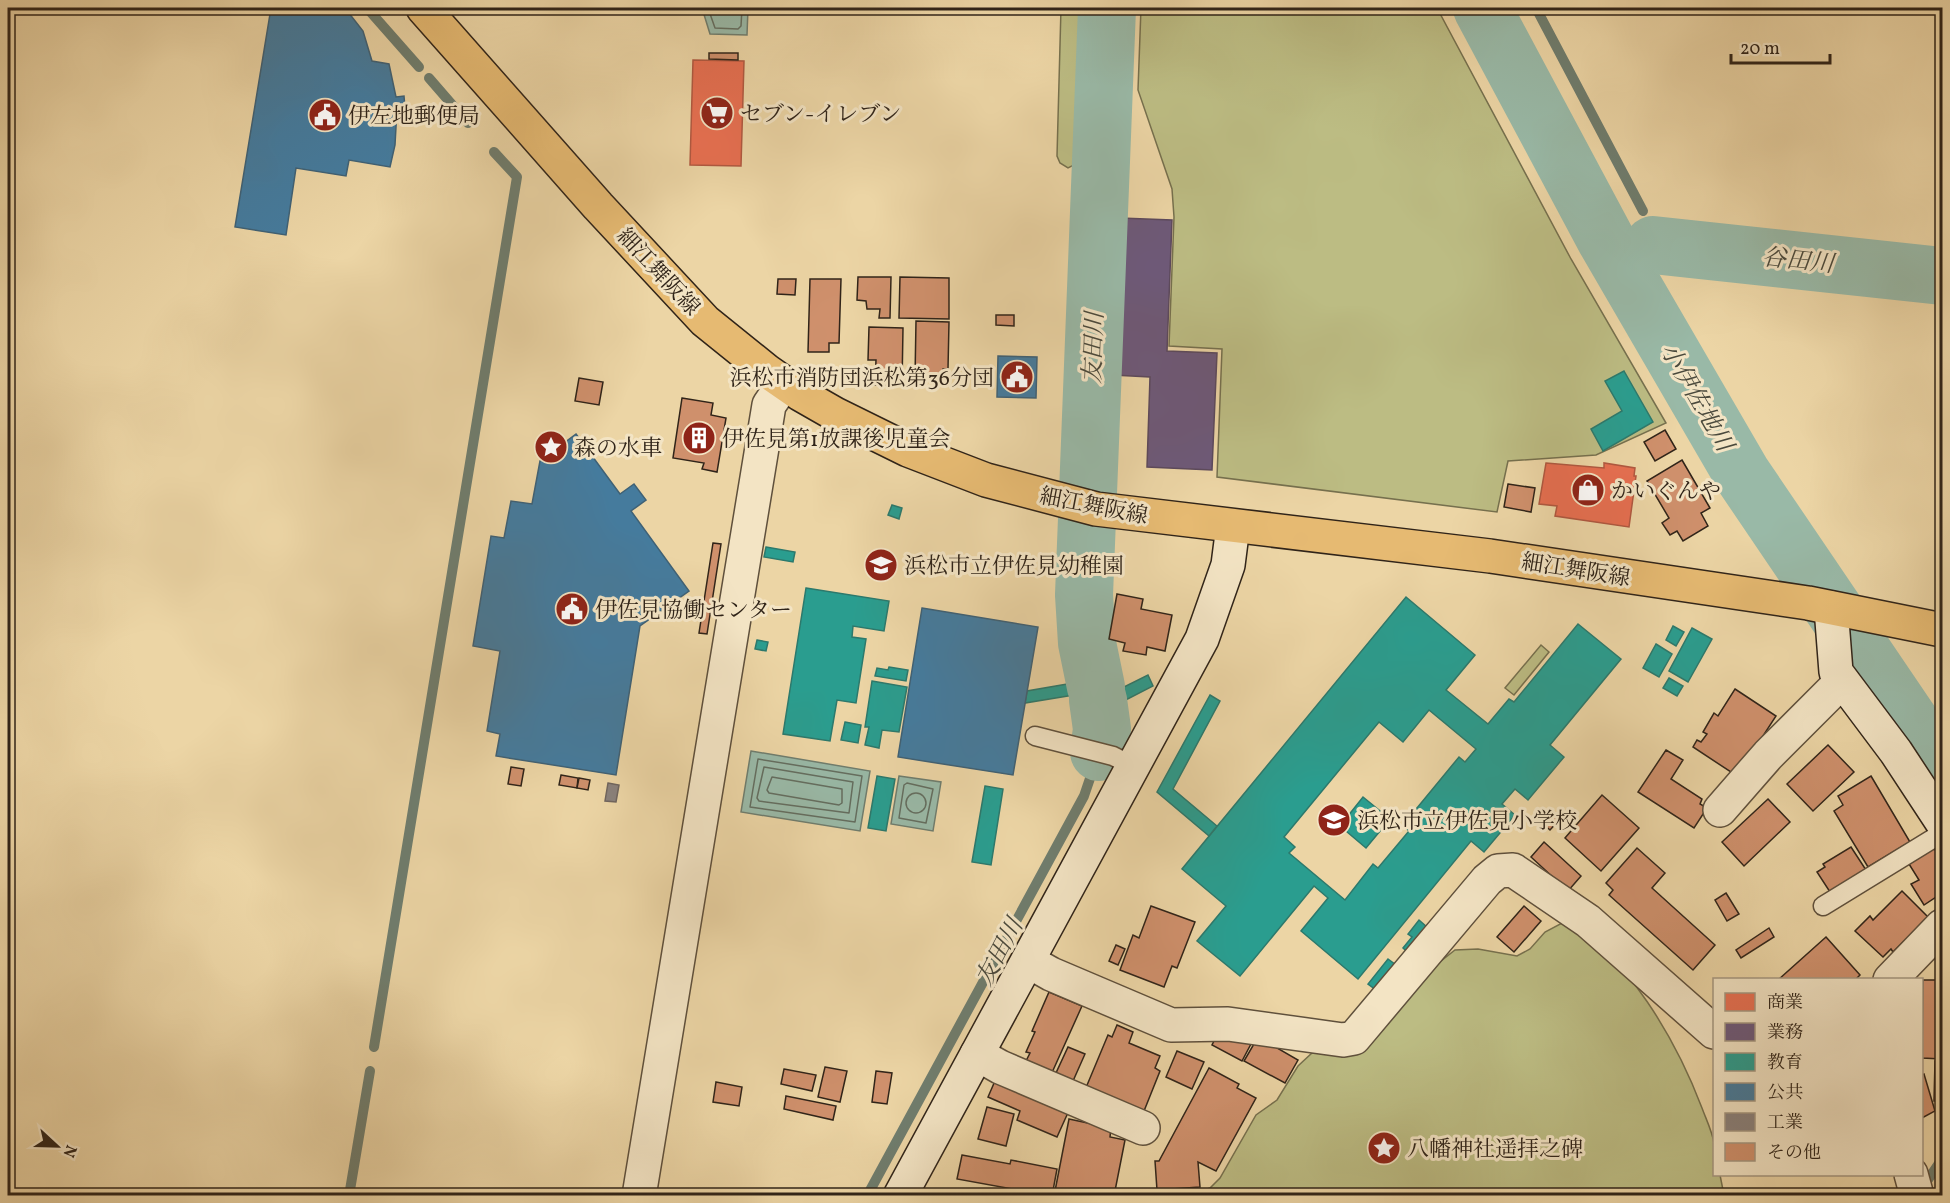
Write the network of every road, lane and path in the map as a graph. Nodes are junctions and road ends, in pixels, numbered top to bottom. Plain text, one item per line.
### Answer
1 (423, 8) edge
2 (784, 383) junction
3 (1233, 526) junction
4 (1824, 616) junction
5 (1942, 630) edge
6 (1842, 681) junction
7 (1035, 736) dead end
8 (1123, 761) junction
9 (1719, 810) dead end
10 (1942, 822) edge
11 (1942, 833) edge
12 (1823, 906) dead end
13 (1942, 926) edge
14 (1028, 961) junction
15 (1892, 978) edge
16 (1713, 1031) edge
17 (977, 1054) junction
18 (1143, 1128) dead end
19 (1912, 1176) edge
20 (639, 1196) edge
21 (900, 1196) edge
22 (1917, 1196) edge

1 - 2 main road, 細江舞阪線
2 - 3 main road, 細江舞阪線
2 - 20 street
3 - 4 main road, 細江舞阪線
3 - 8 street
4 - 5 main road, 細江舞阪線
4 - 6 street
6 - 9 street
6 - 10 street
7 - 8 lane
8 - 14 street
11 - 12 lane
13 - 15 street
14 - 16 street
14 - 17 street
17 - 18 street
17 - 21 street
19 - 22 street

